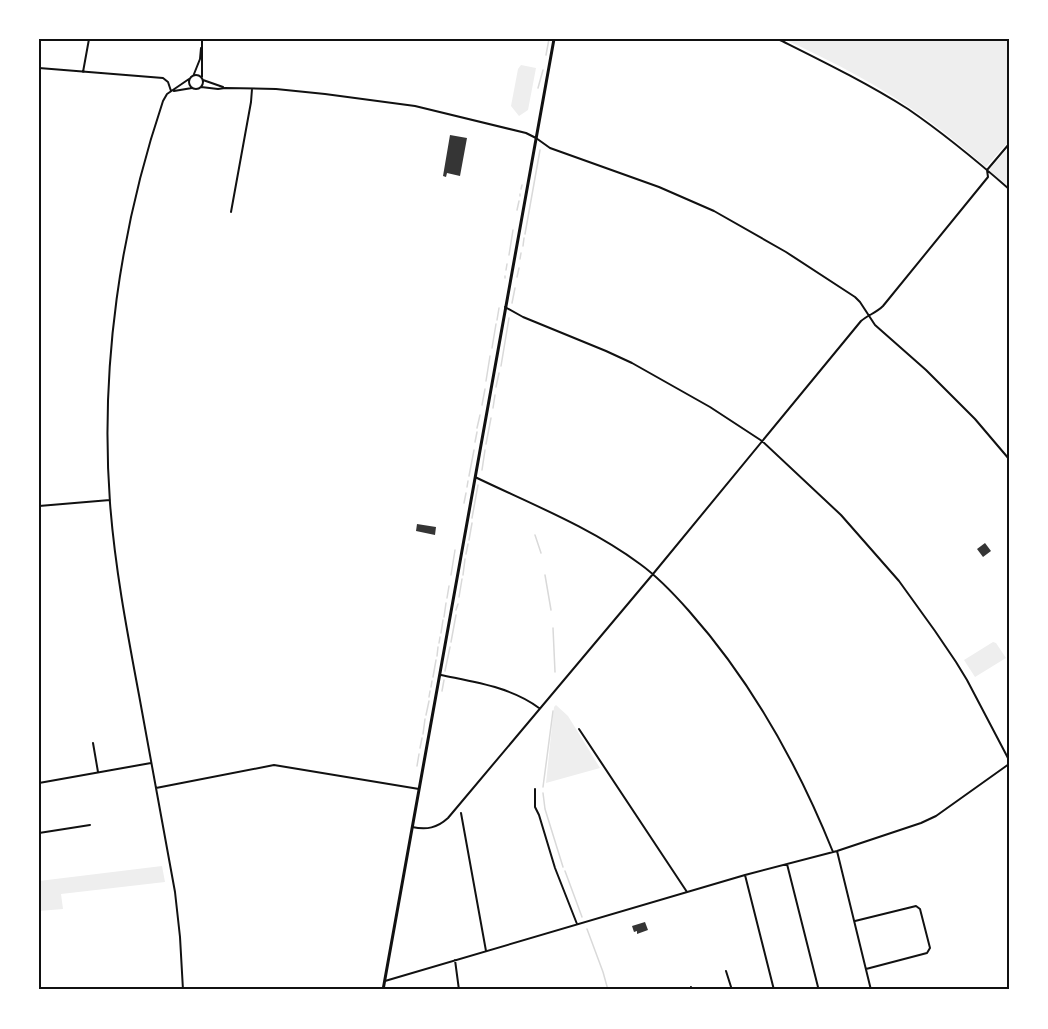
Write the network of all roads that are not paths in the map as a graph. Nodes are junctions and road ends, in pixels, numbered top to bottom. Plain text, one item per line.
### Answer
1 (89, 39) edge
2 (202, 39) edge
3 (554, 39) edge
4 (778, 39) edge
5 (39, 68) edge
6 (83, 72) junction
7 (194, 74) junction
8 (202, 78) junction
9 (189, 79) junction
10 (201, 87) junction
11 (192, 88) junction
12 (225, 88) junction
13 (252, 89) junction
14 (171, 91) junction
15 (536, 138) junction
16 (1009, 144) edge
17 (987, 170) junction
18 (1009, 189) edge
19 (231, 212) dead end
20 (506, 307) junction
21 (868, 316) junction
22 (762, 441) junction
23 (1009, 459) edge
24 (475, 477) junction
25 (110, 500) junction
26 (39, 506) edge
27 (653, 574) junction
28 (440, 675) junction
29 (539, 708) junction
30 (579, 729) dead end
31 (93, 743) dead end
32 (1009, 762) edge
33 (151, 763) junction
34 (98, 772) junction
35 (39, 783) edge
36 (156, 788) junction
37 (419, 789) junction
38 (535, 789) dead end
39 (461, 813) dead end
40 (90, 825) dead end
41 (412, 827) junction
42 (39, 833) edge
43 (837, 851) junction
44 (832, 852) junction
45 (787, 864) junction
46 (745, 875) junction
47 (687, 892) junction
48 (855, 921) junction
49 (577, 924) junction
50 (486, 951) junction
51 (455, 960) junction
52 (866, 969) junction
53 (726, 971) dead end
54 (385, 981) junction
55 (818, 987) dead end
56 (183, 990) edge
57 (383, 990) edge
58 (459, 990) edge
59 (732, 990) edge
60 (774, 990) edge
61 (871, 990) edge

1 - 6 street
2 - 7 street
2 - 8 street
3 - 15 street
4 - 17 street
5 - 6 street
6 - 14 street
7 - 8 street
7 - 9 street
8 - 10 street
8 - 12 street
9 - 11 street
9 - 14 street
10 - 11 street
10 - 12 street
11 - 14 street
12 - 13 street
13 - 15 street
13 - 19 street
14 - 25 street
15 - 20 street
15 - 21 street
16 - 17 street
17 - 18 street
17 - 21 street
20 - 22 street
20 - 24 street
21 - 22 street
21 - 23 street
22 - 27 street
22 - 32 street
24 - 27 street
24 - 28 street
25 - 26 street
25 - 33 street
27 - 29 street
27 - 44 street
28 - 29 street
28 - 37 street
29 - 41 street
30 - 47 street
31 - 34 street
32 - 43 street
33 - 34 street
33 - 36 street
34 - 35 street
36 - 37 street
36 - 56 street
37 - 41 street
38 - 49 street
39 - 50 street
40 - 42 street
41 - 54 street
43 - 44 street
43 - 48 street
44 - 45 street
45 - 46 street
45 - 55 street
46 - 47 street
46 - 60 street
47 - 49 street
48 - 52 street
48 - 52 street
49 - 50 street
50 - 51 street
51 - 54 street
51 - 58 street
52 - 61 street
53 - 59 street
54 - 57 street

